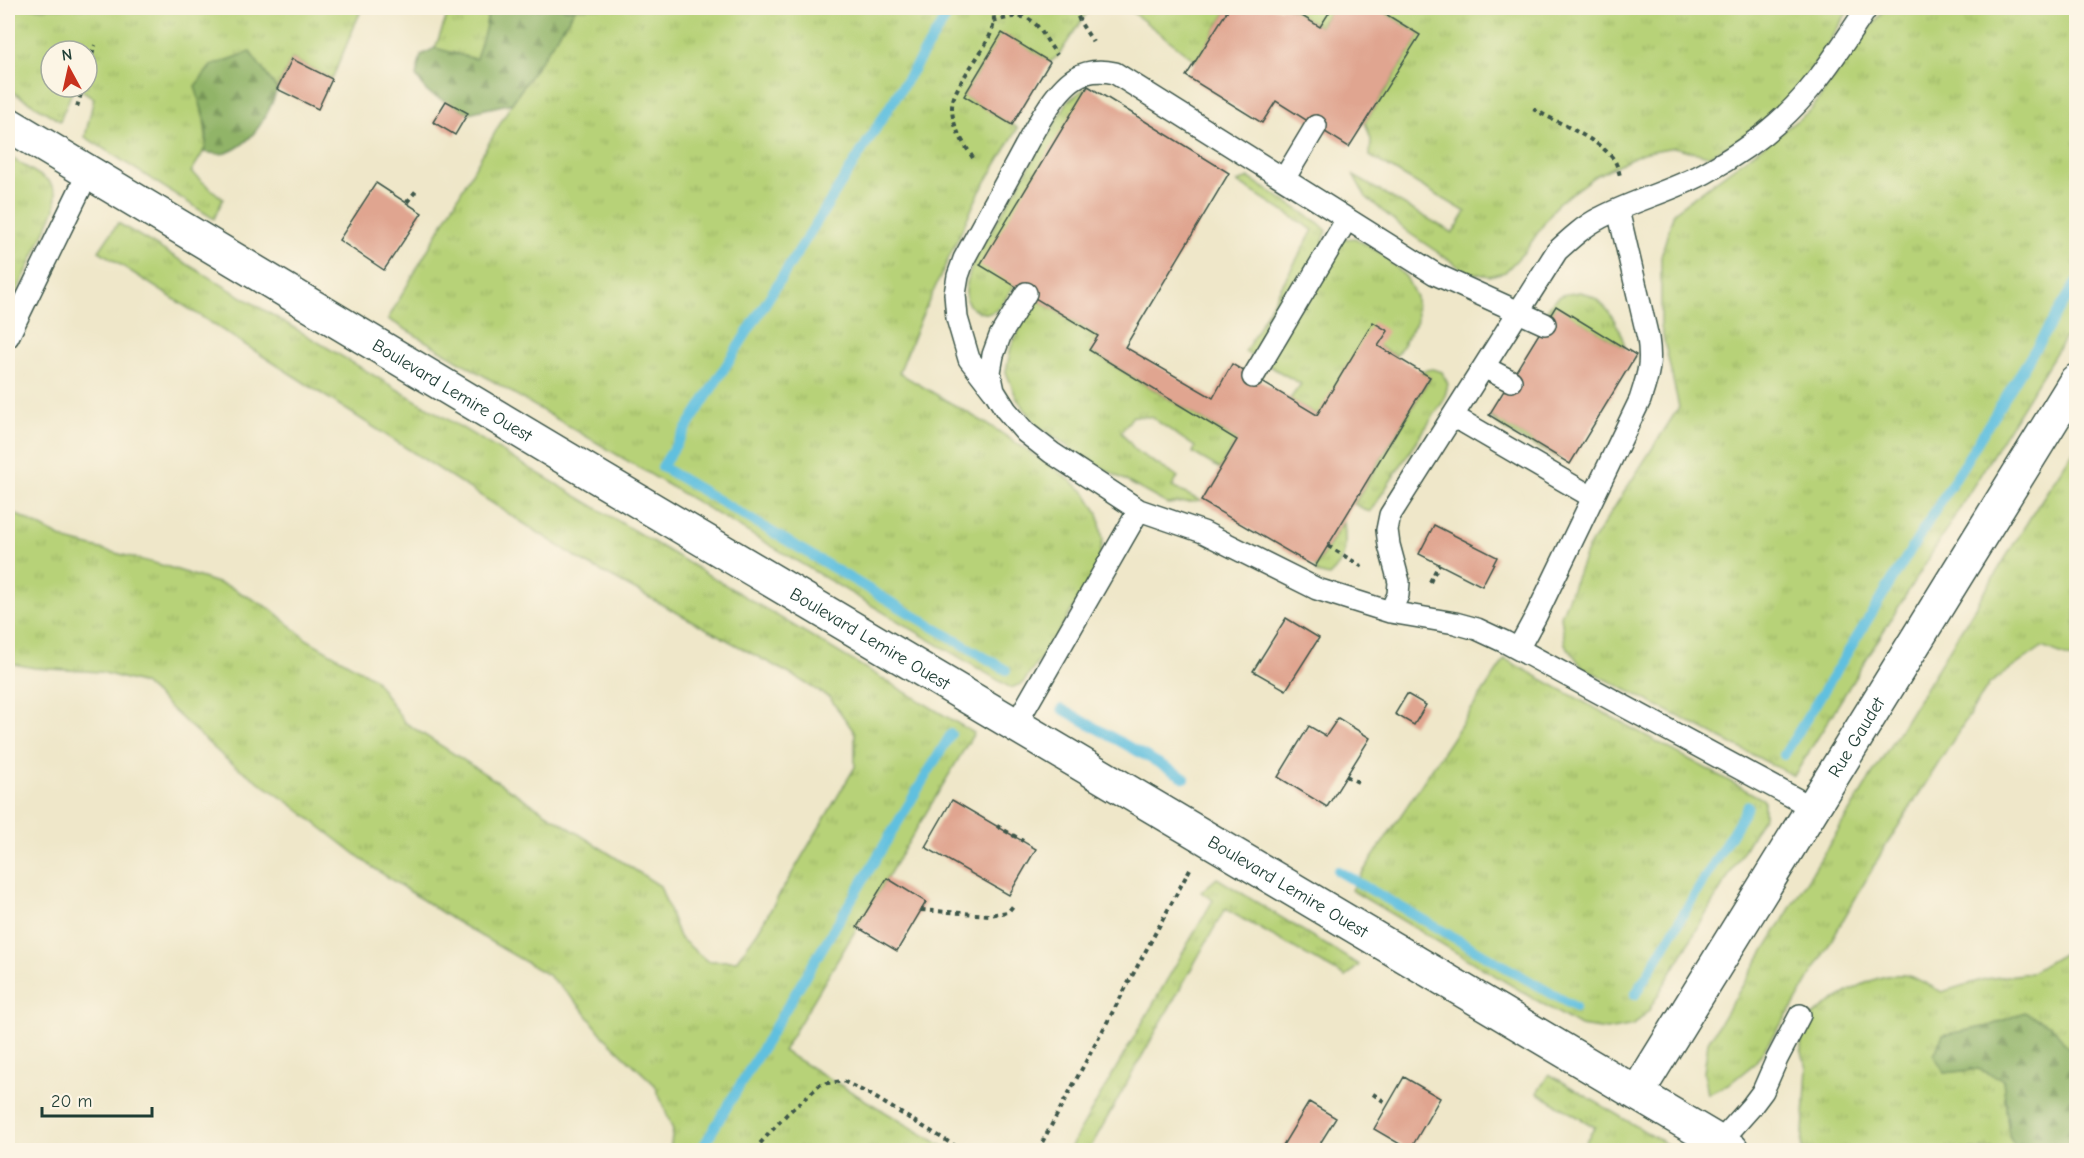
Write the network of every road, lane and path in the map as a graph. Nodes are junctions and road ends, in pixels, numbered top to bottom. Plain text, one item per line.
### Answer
1 (990, 8) edge
2 (1075, 8) edge
3 (1867, 8) edge
4 (993, 22) junction
5 (1104, 71) junction
6 (1076, 78) junction
7 (79, 99) edge
8 (77, 107) dead end
9 (1533, 109) dead end
10 (8, 124) edge
11 (1316, 126) dead end
12 (973, 158) dead end
13 (88, 173) junction
14 (1284, 179) junction
15 (416, 191) dead end
16 (407, 202) dead end
17 (1618, 210) junction
18 (1347, 219) junction
19 (1026, 293) dead end
20 (1519, 312) junction
21 (1545, 324) dead end
22 (8, 337) edge
23 (1484, 367) junction
24 (1253, 377) dead end
25 (1511, 381) dead end
26 (2076, 381) edge
27 (994, 391) junction
28 (1453, 416) junction
29 (1592, 497) junction
30 (1139, 510) junction
31 (1328, 546) dead end
32 (1393, 563) junction
33 (1390, 612) junction
34 (1518, 649) junction
35 (1016, 724) junction
36 (1346, 776) dead end
37 (1358, 782) dead end
38 (1813, 808) junction
39 (998, 826) dead end
40 (1209, 839) junction
41 (1023, 841) dead end
42 (1013, 906) dead end
43 (921, 910) dead end
44 (1800, 1015) dead end
45 (1637, 1093) junction
46 (1373, 1094) dead end
47 (1388, 1104) dead end
48 (1725, 1147) edge
49 (754, 1150) edge
50 (962, 1150) edge
51 (1038, 1150) edge

1 - 4 path
2 - 5 path
3 - 17 lane
4 - 6 path
4 - 12 path
5 - 6 lane
5 - 14 lane
6 - 27 lane
7 - 8 path
9 - 17 path
10 - 13 main road, Boulevard Lemire Ouest
11 - 14 lane
13 - 22 lane
13 - 35 main road, Boulevard Lemire Ouest
14 - 18 lane
15 - 16 path
17 - 20 lane
17 - 29 lane
18 - 20 lane
18 - 24 lane
19 - 27 lane
20 - 21 lane
20 - 23 lane
23 - 25 lane
23 - 28 lane
26 - 38 main road, Rue Gaudet
27 - 30 lane
28 - 29 lane
28 - 32 lane
29 - 34 lane
30 - 33 lane
30 - 35 lane
31 - 32 path
32 - 33 lane
33 - 34 lane
34 - 38 lane
35 - 40 main road, Boulevard Lemire Ouest
36 - 37 path
38 - 45 main road, Rue Gaudet
39 - 41 path
40 - 45 main road, Boulevard Lemire Ouest
40 - 51 path
42 - 43 path
44 - 48 lane
45 - 48 main road, Boulevard Lemire Ouest
46 - 47 path
49 - 50 path

